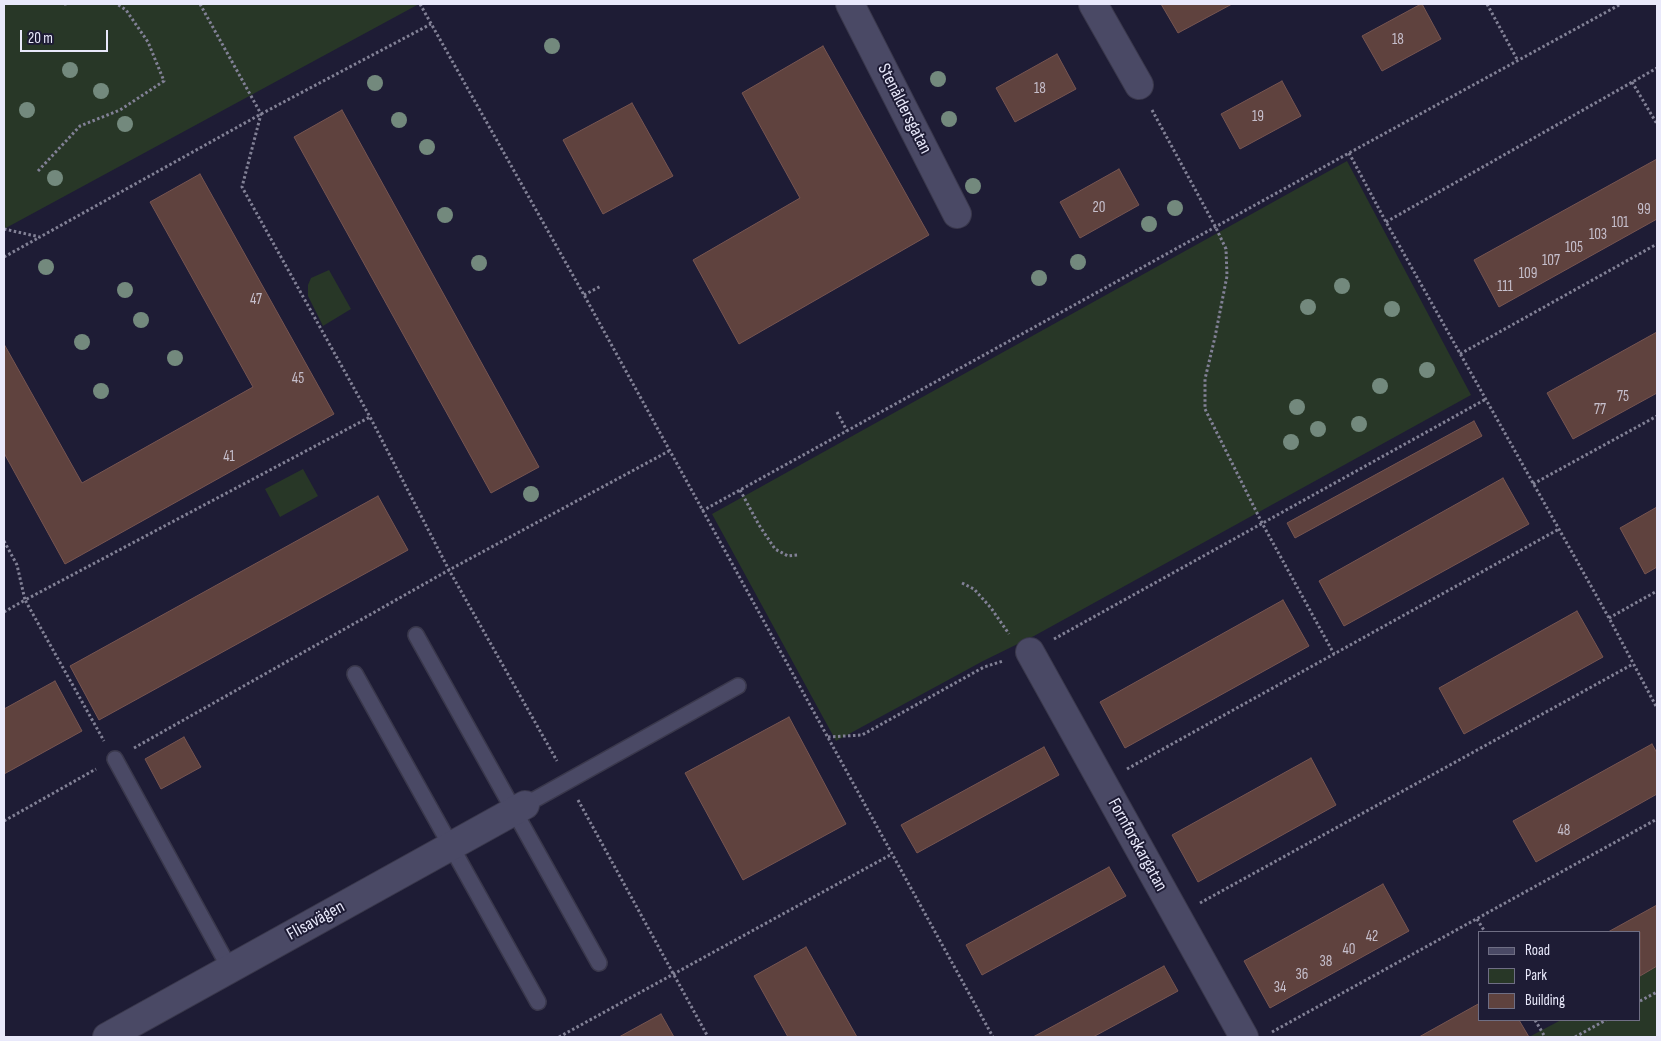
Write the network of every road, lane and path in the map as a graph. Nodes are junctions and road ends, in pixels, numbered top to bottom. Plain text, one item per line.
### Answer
1 (64, 4) edge
2 (70, 4) edge
3 (117, 4) edge
4 (200, 4) edge
5 (420, 4) edge
6 (850, 4) edge
7 (1093, 4) edge
8 (1486, 4) edge
9 (1622, 4) edge
10 (431, 24) junction
11 (1518, 61) junction
12 (1657, 68) edge
13 (1632, 82) junction
14 (1138, 85) joint
15 (261, 114) junction
16 (1657, 124) edge
17 (1349, 152) junction
18 (38, 171) dead end
19 (957, 214) dead end
20 (1386, 222) junction
21 (1215, 226) junction
22 (4, 229) edge
23 (40, 237) junction
24 (1657, 244) edge
25 (4, 257) edge
26 (601, 286) dead end
27 (584, 295) junction
28 (1460, 354) junction
29 (1486, 399) junction
30 (837, 412) dead end
31 (1657, 416) edge
32 (370, 417) junction
33 (847, 431) junction
34 (670, 451) junction
35 (1533, 484) junction
36 (740, 490) junction
37 (702, 511) junction
38 (1262, 523) junction
39 (1559, 530) junction
40 (4, 541) edge
41 (798, 555) dead end
42 (449, 570) junction
43 (962, 583) dead end
44 (1657, 591) edge
45 (25, 600) junction
46 (4, 612) edge
47 (1610, 618) junction
48 (416, 635) dead end
49 (1030, 652) junction
50 (1334, 654) junction
51 (1633, 664) junction
52 (355, 674) dead end
53 (738, 686) dead end
54 (1657, 708) edge
55 (828, 737) junction
56 (115, 759) junction
57 (568, 782) junction
58 (1102, 783) junction
59 (519, 809) junction
60 (1657, 819) edge
61 (4, 821) edge
62 (451, 846) junction
63 (892, 854) junction
64 (1176, 916) junction
65 (1477, 919) junction
66 (1484, 931) edge
67 (598, 963) dead end
68 (230, 969) junction
69 (674, 975) junction
70 (1657, 992) edge
71 (1641, 1000) edge
72 (538, 1002) dead end
73 (1536, 1021) edge
74 (1604, 1021) edge
75 (1271, 1032) dead end
76 (107, 1037) edge
77 (559, 1037) edge
78 (708, 1037) edge
79 (993, 1037) edge
80 (1244, 1037) edge
81 (1545, 1037) edge
82 (1575, 1037) edge

1 - 2 path
3 - 18 path
4 - 15 path
5 - 10 path
6 - 19 street, Stenåldersgatan
7 - 14 street
8 - 11 path
9 - 11 path
10 - 15 path
10 - 27 path
11 - 17 path
12 - 13 path
13 - 16 path
13 - 20 path
14 - 21 path
15 - 23 path
15 - 32 path
17 - 20 path
17 - 21 path
20 - 28 path
21 - 33 path
21 - 38 path
22 - 23 path
23 - 25 path
24 - 28 path
26 - 27 path
27 - 34 path
28 - 29 path
29 - 35 path
29 - 38 path
30 - 33 path
31 - 35 path
32 - 42 path
32 - 45 path
33 - 36 path
34 - 37 path
34 - 42 path
35 - 39 path
36 - 37 path
36 - 41 path
37 - 55 path
38 - 49 path
38 - 50 path
39 - 47 path
39 - 50 path
40 - 45 path
42 - 56 path
42 - 57 path
43 - 49 path
44 - 47 path
45 - 46 path
45 - 56 path
47 - 51 path
48 - 59 lane
49 - 55 path
49 - 58 street, Fornforskargatan
50 - 58 path
51 - 54 path
51 - 64 path
52 - 62 lane
53 - 57 lane
55 - 63 path
56 - 61 path
56 - 68 lane
57 - 59 lane
57 - 69 path
58 - 64 street, Fornforskargatan
59 - 62 street, Flisavägen
59 - 67 lane
60 - 65 path
62 - 68 street, Flisavägen
62 - 72 lane
63 - 69 path
63 - 79 path
64 - 80 street, Fornforskargatan
65 - 66 path
65 - 75 path
68 - 76 street, Flisavägen
69 - 77 path
69 - 78 path
70 - 71 path
73 - 81 path
74 - 82 path

